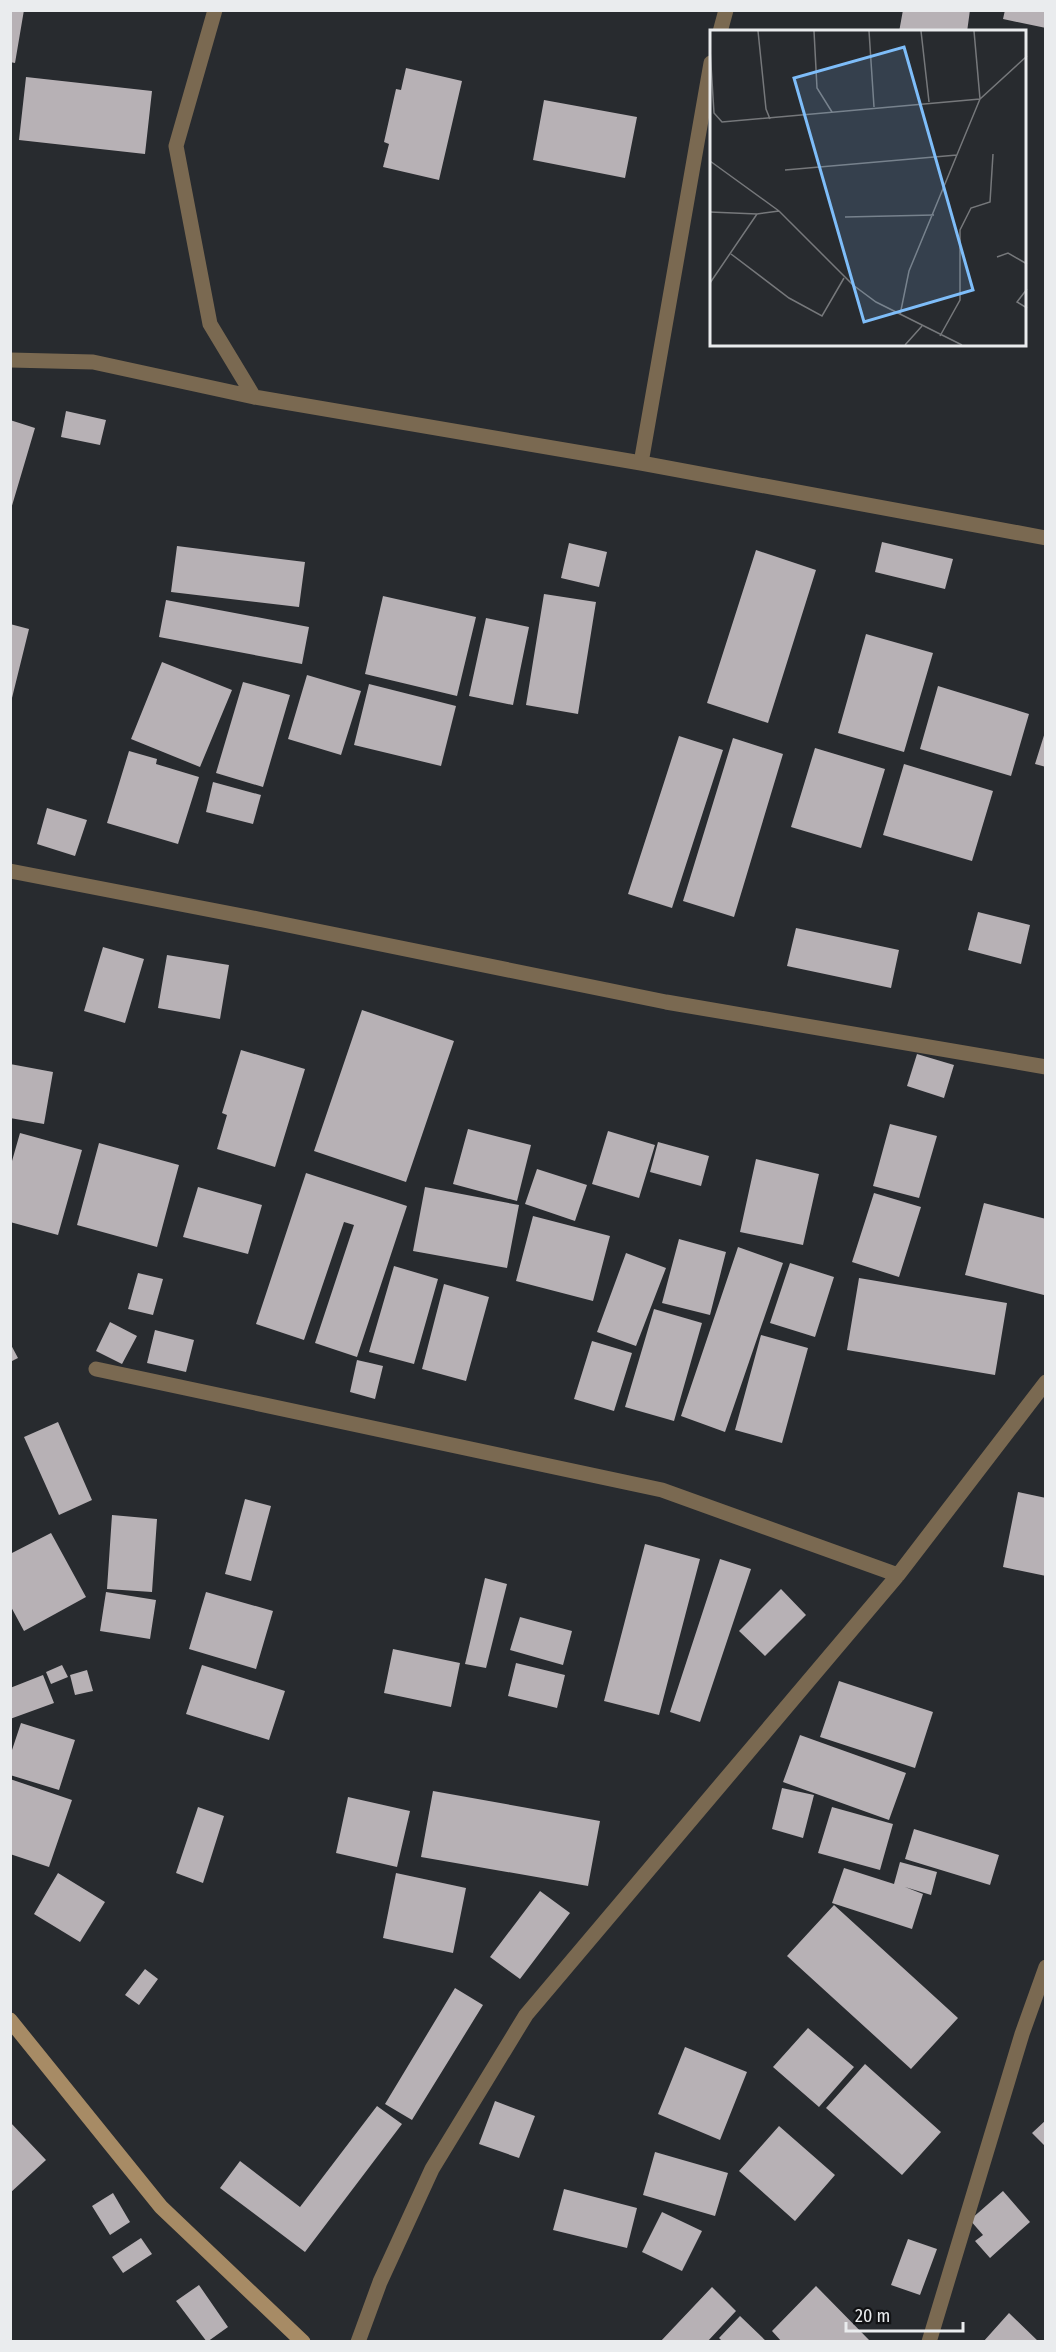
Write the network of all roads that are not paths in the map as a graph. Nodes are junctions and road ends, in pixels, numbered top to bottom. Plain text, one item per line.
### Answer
1 (215, 10) edge
2 (726, 10) edge
3 (721, 30) edge
4 (710, 69) edge
5 (10, 360) edge
6 (254, 397) junction
7 (642, 464) junction
8 (1046, 538) edge
9 (10, 871) edge
10 (1046, 1067) edge
11 (96, 1368) dead end
12 (1046, 1382) edge
13 (898, 1575) junction
14 (1046, 1967) edge
15 (10, 2020) edge
16 (303, 2342) edge
17 (358, 2342) edge
18 (929, 2342) edge

1 - 6 street
2 - 3 street
4 - 7 street
5 - 6 street
6 - 7 street
7 - 8 street
9 - 10 street
11 - 13 street
12 - 13 street
13 - 17 street
14 - 18 street
15 - 16 street

